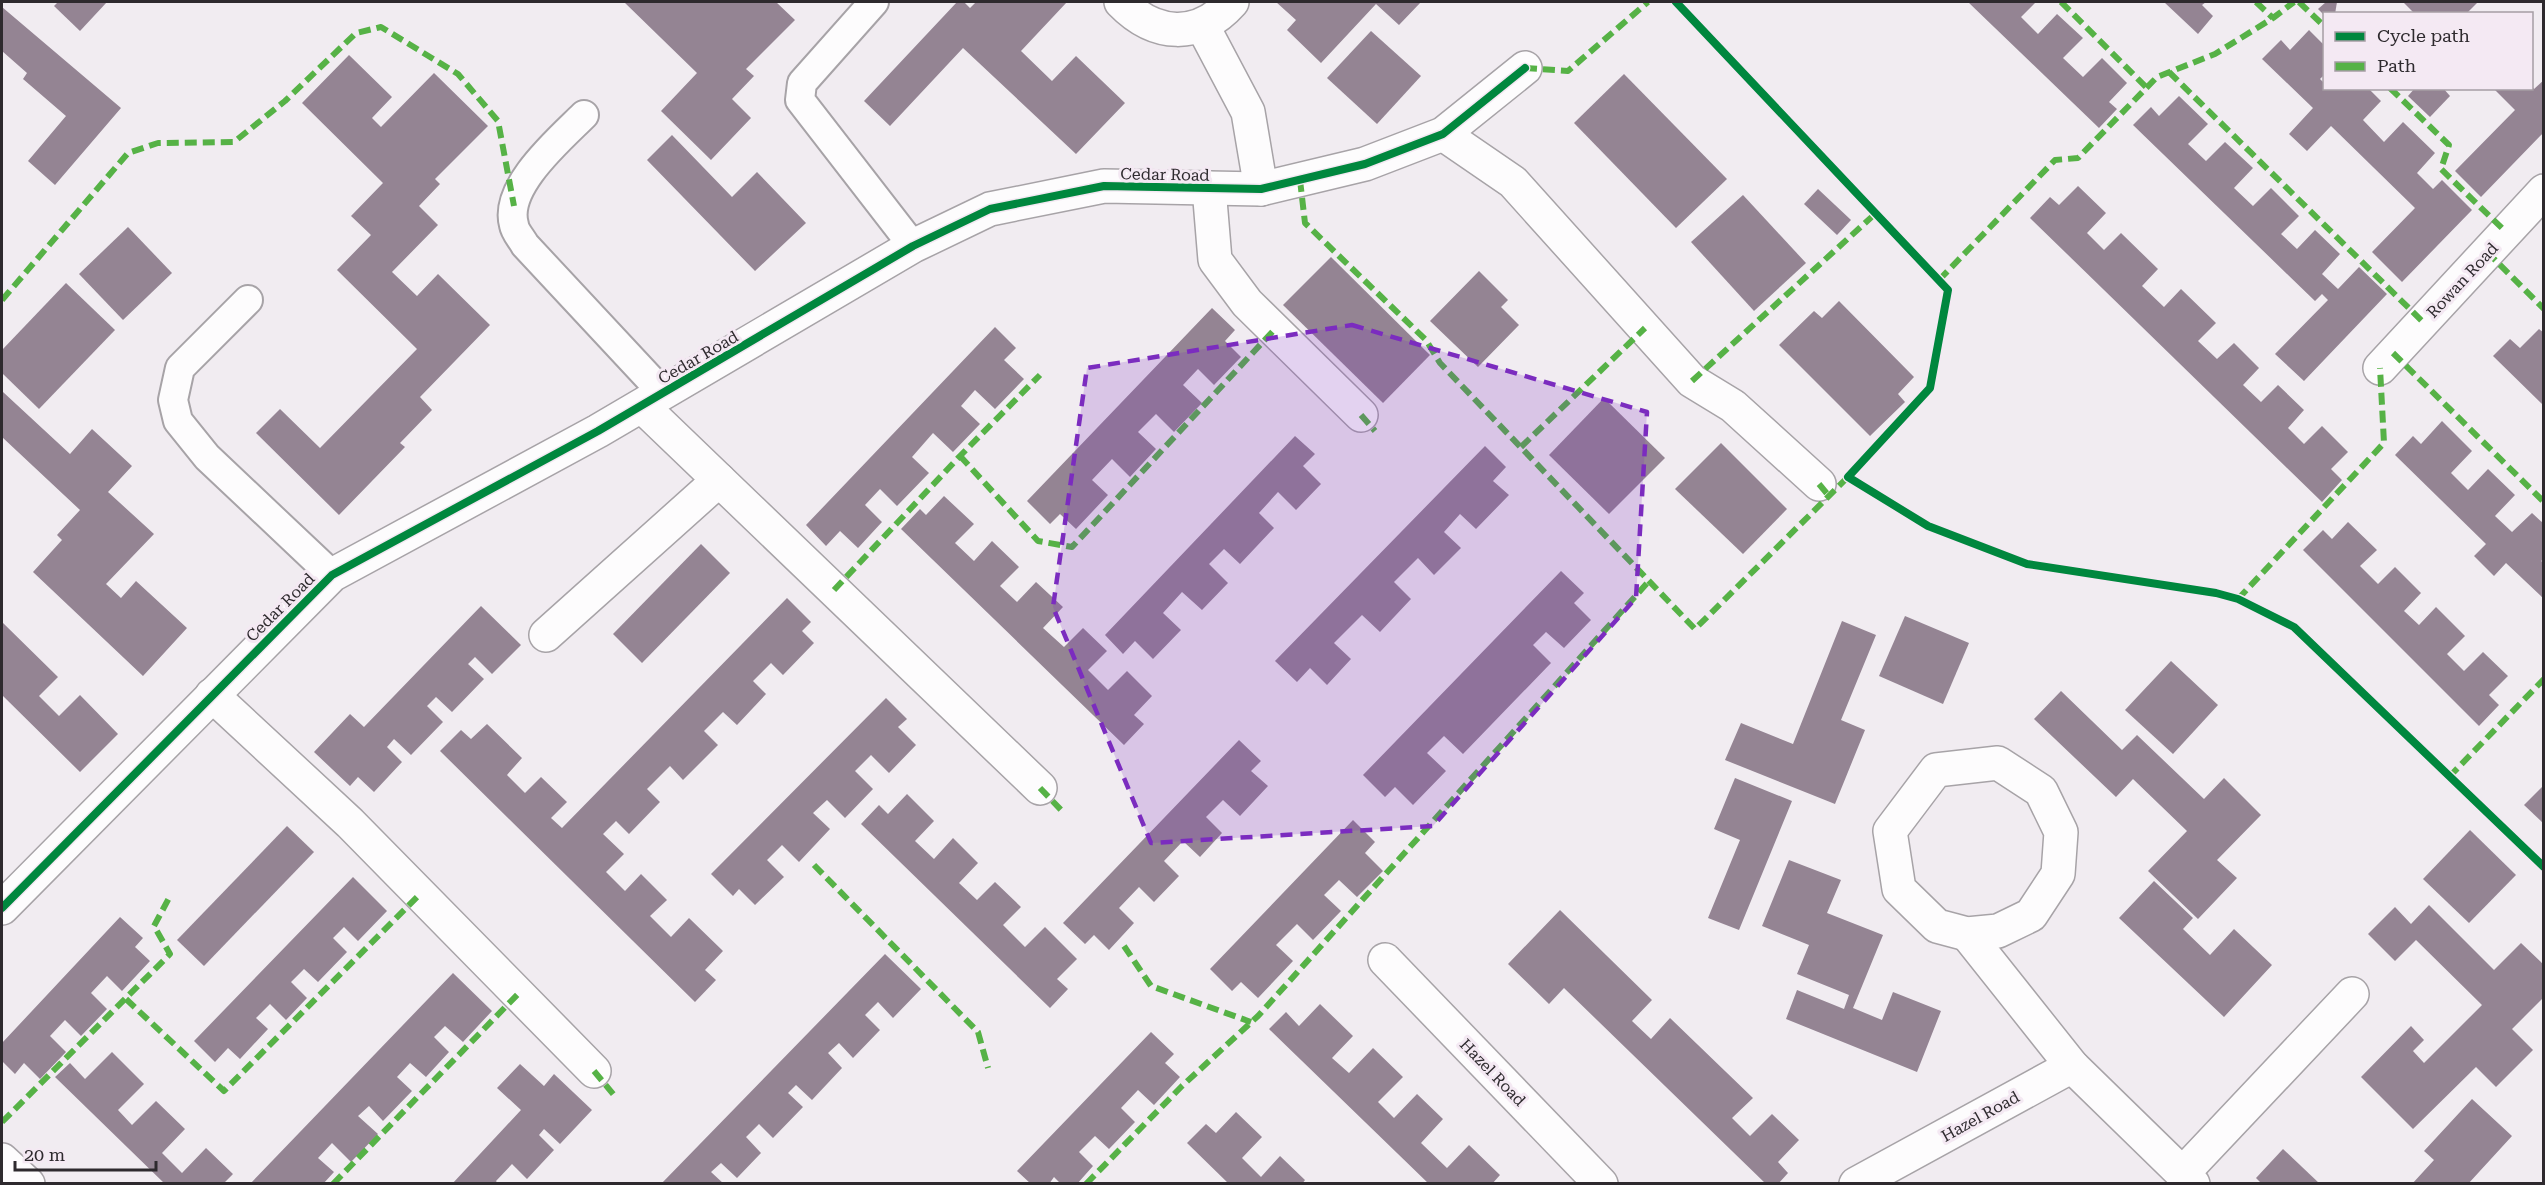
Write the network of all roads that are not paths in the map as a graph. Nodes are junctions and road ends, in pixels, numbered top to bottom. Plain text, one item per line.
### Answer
1 (874, 2) edge
2 (1122, 2) edge
3 (1232, 2) edge
4 (1202, 25) junction
5 (1525, 68) dead end
6 (584, 115) dead end
7 (1443, 134) junction
8 (1209, 188) junction
9 (1261, 189) junction
10 (2544, 191) edge
11 (913, 246) junction
12 (248, 300) dead end
13 (2380, 368) dead end
14 (653, 400) junction
15 (1361, 415) dead end
16 (719, 480) junction
17 (1820, 484) dead end
18 (332, 575) junction
19 (546, 635) dead end
20 (212, 695) junction
21 (1040, 788) dead end
22 (2, 908) edge
23 (1967, 934) junction
24 (1386, 960) dead end
25 (2352, 994) dead end
26 (2072, 1066) junction
27 (594, 1071) dead end
28 (2, 1160) edge
29 (2188, 1178) edge
30 (28, 1184) edge
31 (1600, 1184) edge
32 (1856, 1184) edge

1 - 11 lane
2 - 4 street
3 - 4 street
4 - 9 street
5 - 7 street, Cedar Road
6 - 14 lane
7 - 9 street, Cedar Road
7 - 17 street
8 - 9 street, Cedar Road
8 - 11 street, Cedar Road
8 - 15 street, Cedar Road
10 - 13 street, Rowan Road
11 - 14 street, Cedar Road
12 - 18 lane
14 - 16 street
14 - 18 street, Cedar Road
16 - 19 street
16 - 21 street
18 - 20 street, Cedar Road
20 - 22 street, Cedar Road
20 - 27 street
23 - 23 street
23 - 26 street
24 - 31 street, Hazel Road
25 - 29 street
26 - 29 street
26 - 32 street, Hazel Road
28 - 30 street

